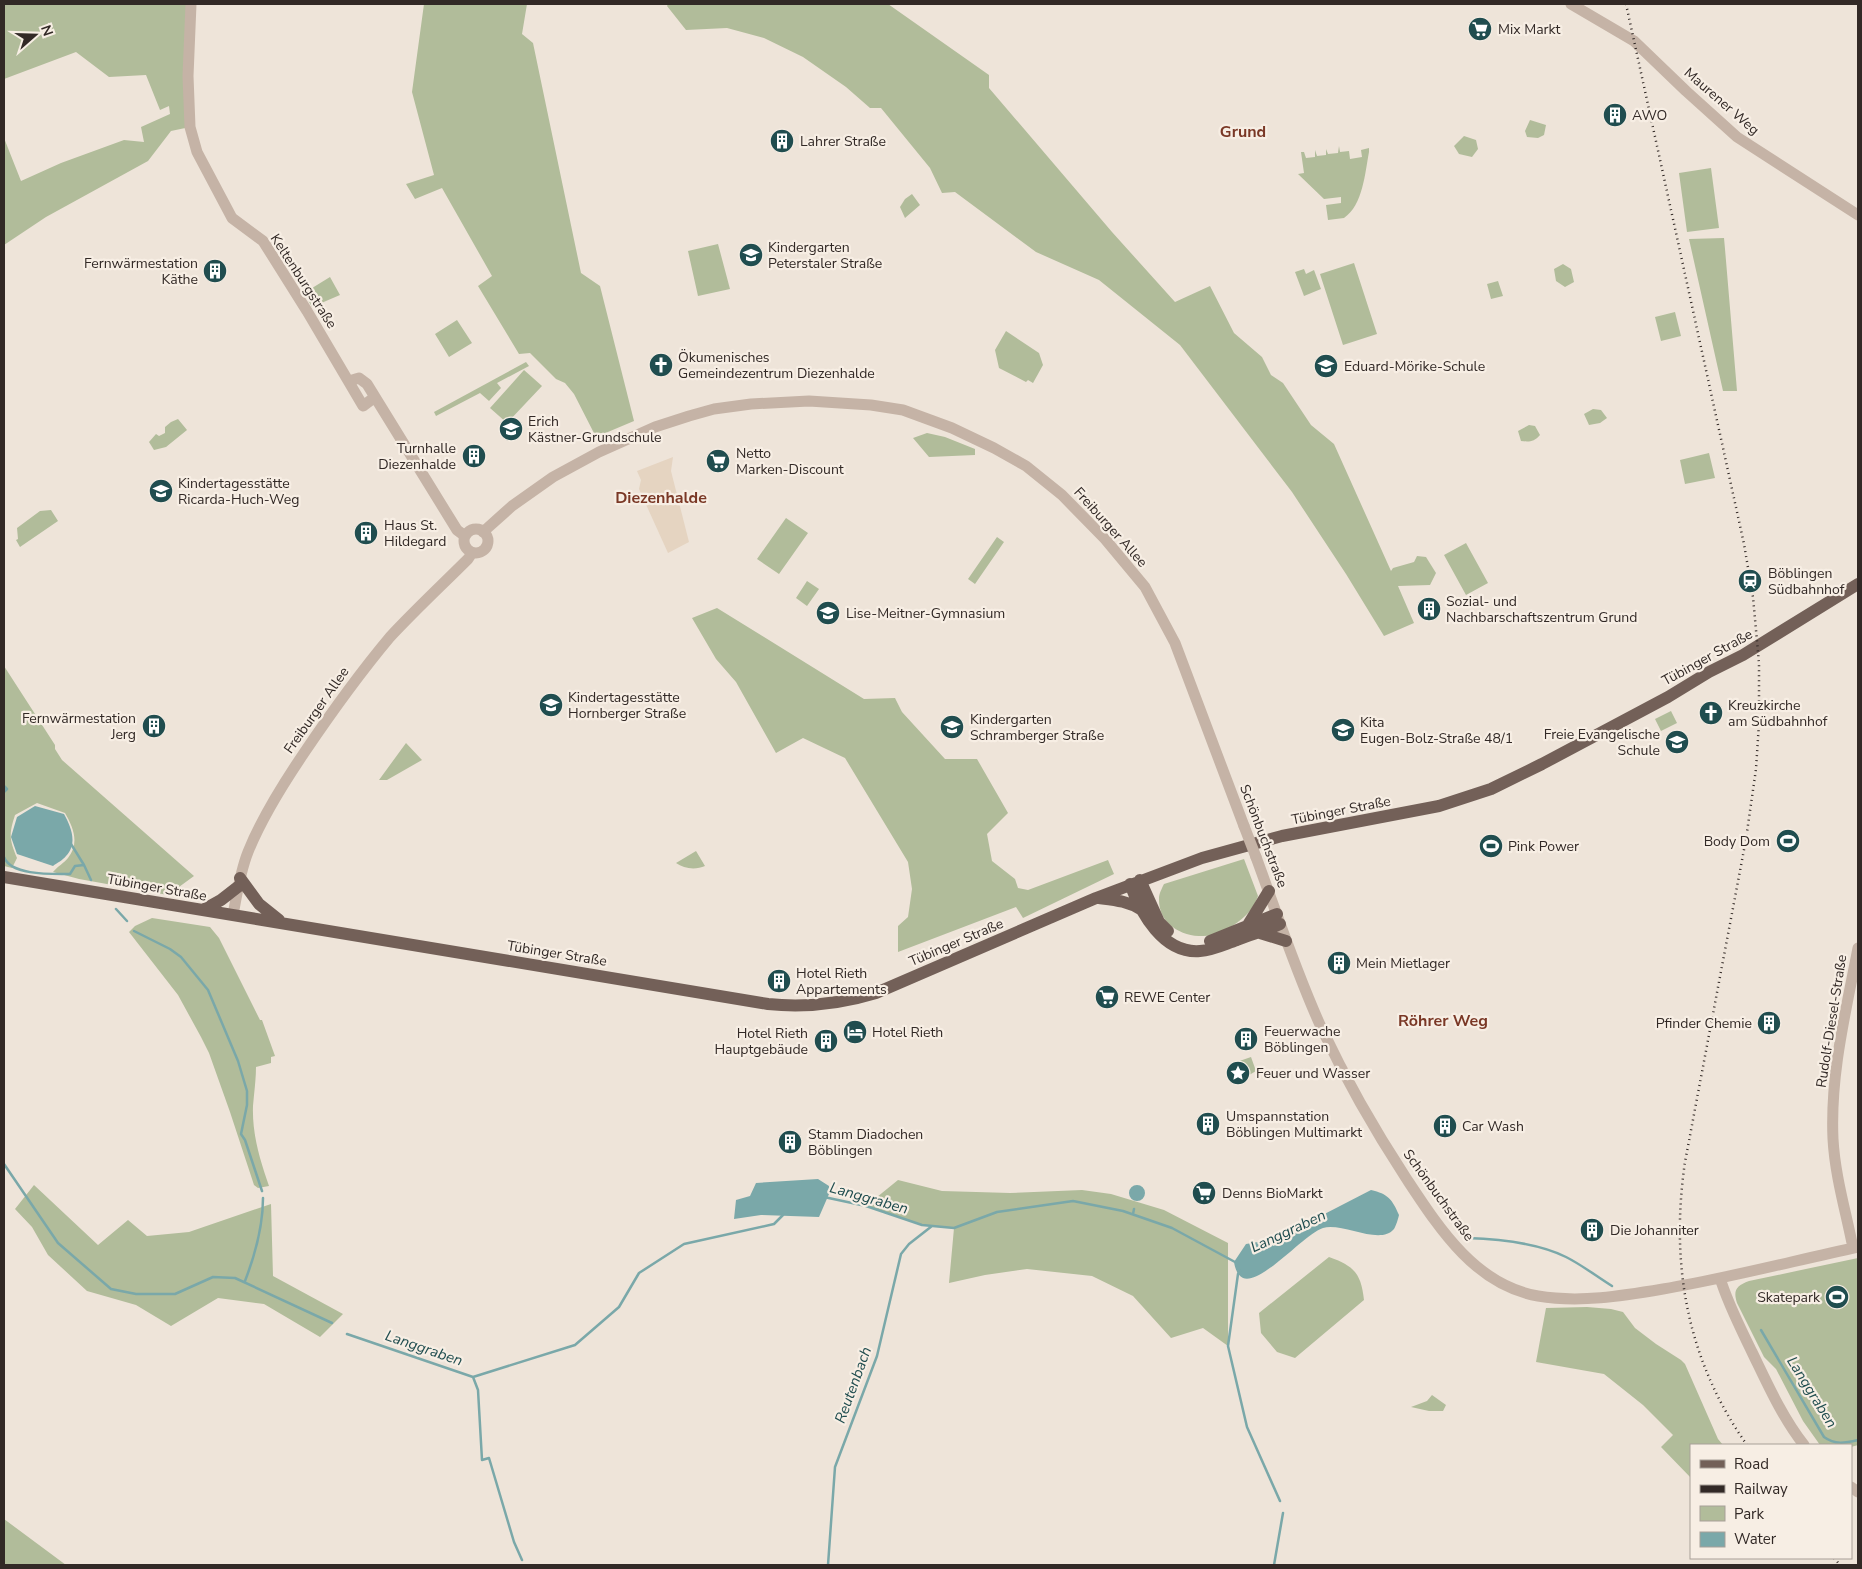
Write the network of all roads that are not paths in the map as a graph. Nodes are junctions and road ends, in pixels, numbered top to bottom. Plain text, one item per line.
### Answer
1 (191, 4) edge
2 (1571, 4) edge
3 (1858, 215) edge
4 (483, 532) junction
5 (465, 536) junction
6 (472, 552) junction
7 (1858, 584) edge
8 (1225, 776) joint
9 (1165, 871) junction
10 (4, 876) edge
11 (239, 882) junction
12 (1135, 882) junction
13 (1268, 891) junction
14 (1096, 898) junction
15 (203, 910) junction
16 (1148, 911) junction
17 (233, 915) junction
18 (1278, 919) junction
19 (281, 922) junction
20 (1248, 925) junction
21 (1260, 934) junction
22 (1286, 941) junction
23 (1858, 948) edge
24 (1856, 1247) edge
25 (1720, 1278) junction
26 (1803, 1444) edge

1 - 5 street, Keltenburgstraße
2 - 3 street, Maurener Weg
4 - 5 street, Freiburger Allee
4 - 6 street, Freiburger Allee
4 - 8 street, Freiburger Allee
5 - 6 street
6 - 11 street, Freiburger Allee
7 - 9 main road, Tübinger Straße
8 - 13 street, Schönbuchstraße, bridge
9 - 12 main road, Tübinger Straße
9 - 16 main road
10 - 15 main road, Tübinger Straße
11 - 15 main road
11 - 17 street, Freiburger Allee
11 - 19 main road
12 - 14 main road, Tübinger Straße
12 - 16 main road
13 - 18 street, Schönbuchstraße
13 - 20 main road
14 - 16 main road
14 - 19 main road, Tübinger Straße
15 - 17 main road, Tübinger Straße
16 - 20 main road
16 - 21 main road
17 - 19 main road, Tübinger Straße
18 - 20 main road
18 - 21 main road
18 - 22 street, Schönbuchstraße
21 - 22 main road
22 - 25 street, Schönbuchstraße
23 - 24 street, Rudolf-Diesel-Straße
24 - 25 street, Schönbuchstraße
25 - 26 street

